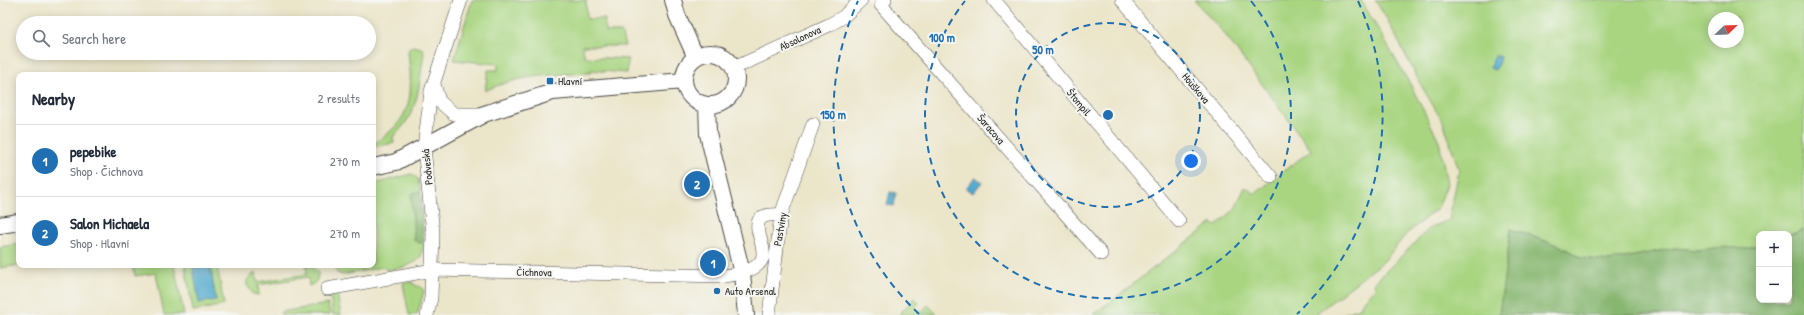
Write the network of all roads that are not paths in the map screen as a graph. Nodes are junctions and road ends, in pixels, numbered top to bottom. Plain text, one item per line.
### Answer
1 (461, 0) edge
2 (673, 0) edge
3 (861, 0) edge
4 (994, 0) edge
5 (1122, 0) edge
6 (883, 2) edge
7 (698, 56) junction
8 (734, 68) junction
9 (684, 82) junction
10 (434, 84) junction
11 (707, 105) junction
12 (484, 114) junction
13 (813, 124) dead end
14 (424, 148) junction
15 (376, 166) edge
16 (1270, 176) dead end
17 (781, 215) junction
18 (16, 222) edge
19 (1179, 222) dead end
20 (0, 225) edge
21 (1101, 254) dead end
22 (433, 270) junction
23 (742, 273) junction
24 (327, 289) dead end
25 (427, 315) edge
26 (746, 315) edge
27 (769, 315) edge

1 - 10 street, Podveská
2 - 7 street
3 - 8 street, Absolonova
4 - 19 street, Štompil
5 - 16 street, Houškova
6 - 21 street, Šaracova
7 - 8 street
7 - 9 street
8 - 11 street
9 - 11 street
9 - 12 street
10 - 12 street
10 - 14 street, Podveská
11 - 23 street
12 - 14 street
13 - 17 street, Pastviny
14 - 15 street
14 - 22 street, Podveská
17 - 23 street
17 - 27 street, Pastviny
18 - 20 street
22 - 23 street, Čichnova
22 - 24 street, Čichnova
22 - 25 street, Podveská
23 - 26 street

